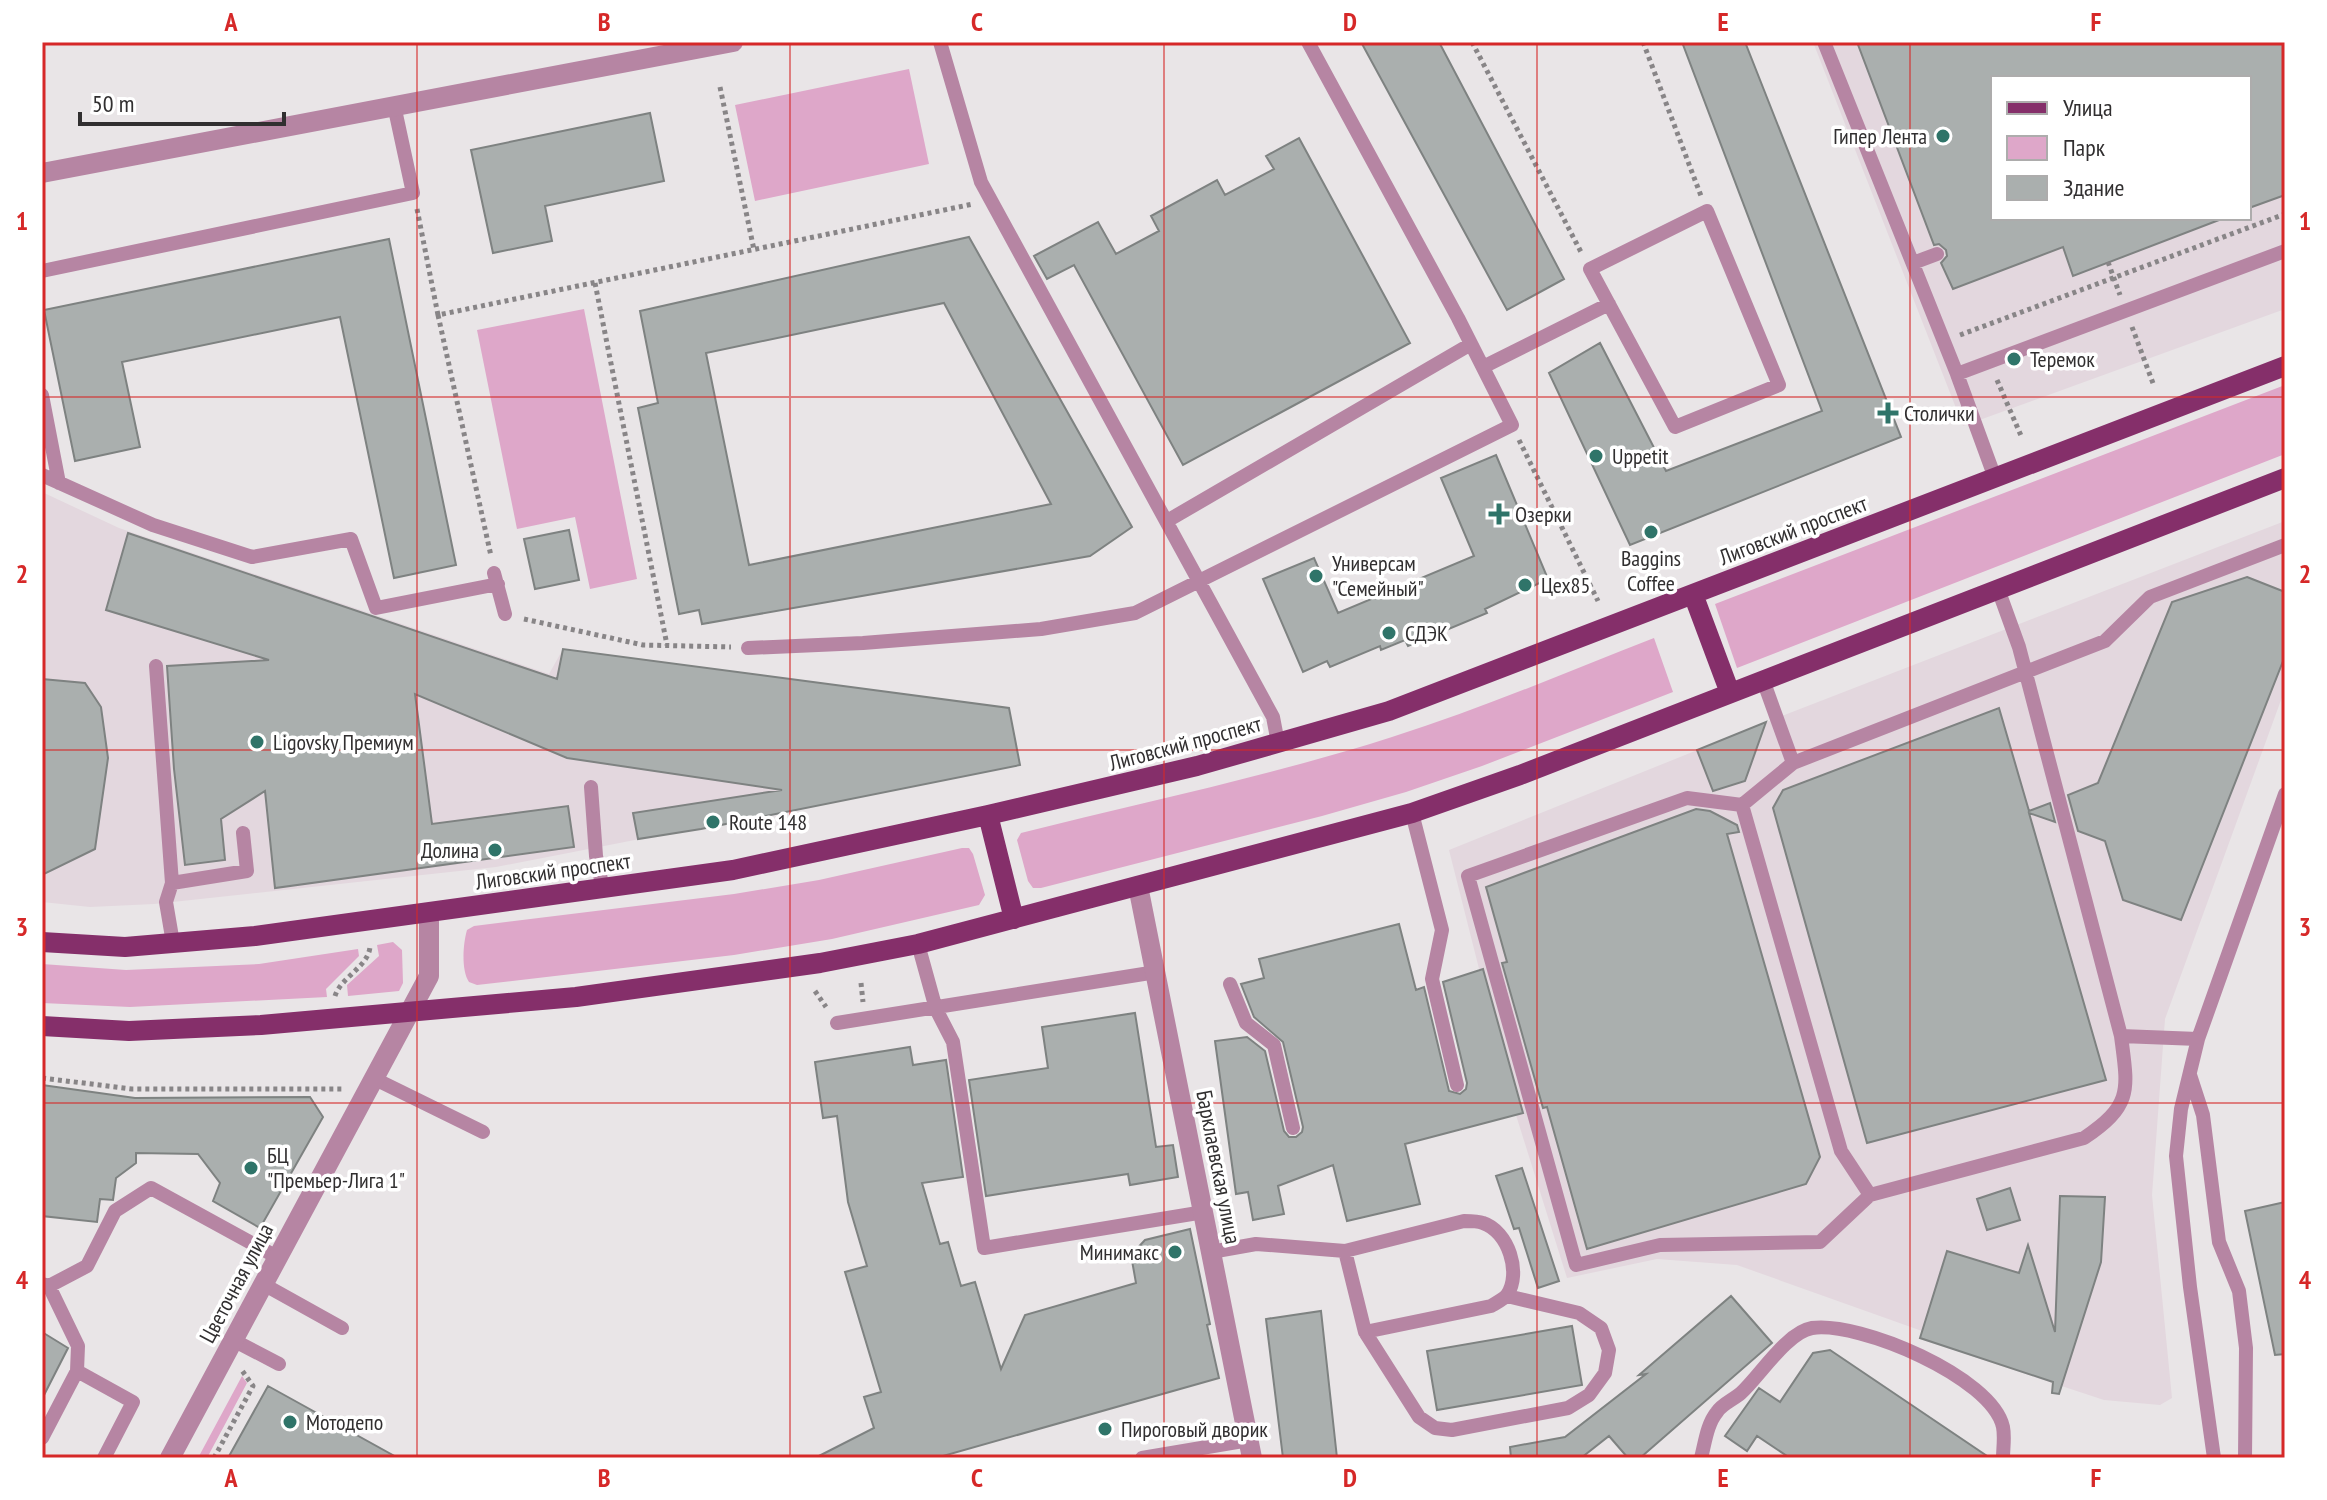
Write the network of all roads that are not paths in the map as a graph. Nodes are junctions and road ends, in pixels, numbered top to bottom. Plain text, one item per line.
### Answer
1 (733, 42) edge
2 (940, 42) edge
3 (1308, 42) edge
4 (1824, 42) edge
5 (394, 105) junction
6 (42, 173) edge
7 (2285, 251) edge
8 (1937, 254) dead end
9 (1913, 263) junction
10 (42, 271) edge
11 (1609, 304) junction
12 (1471, 344) junction
13 (2285, 366) edge
14 (1483, 367) junction
15 (1957, 374) junction
16 (42, 395) edge
17 (42, 475) edge
18 (1995, 478) junction
19 (2285, 478) edge
20 (59, 483) junction
21 (1167, 521) junction
22 (2285, 545) edge
23 (1200, 582) junction
24 (1998, 589) junction
25 (1693, 594) junction
26 (505, 614) road end
27 (748, 648) road end
28 (156, 666) dead end
29 (2024, 673) junction
30 (1763, 680) junction
31 (1730, 693) junction
32 (1278, 743) junction
33 (1793, 763) junction
34 (591, 787) dead end
35 (2285, 794) edge
36 (1742, 805) junction
37 (1412, 813) junction
38 (988, 815) junction
39 (243, 833) dead end
40 (172, 883) junction
41 (1138, 886) junction
42 (603, 889) junction
43 (429, 913) junction
44 (1014, 919) junction
45 (42, 942) edge
46 (173, 943) junction
47 (918, 944) junction
48 (1156, 972) junction
49 (1230, 984) dead end
50 (936, 1009) junction
51 (410, 1013) junction
52 (837, 1023) dead end
53 (42, 1026) edge
54 (2121, 1036) junction
55 (2198, 1039) junction
56 (2190, 1075) junction
57 (375, 1079) junction
58 (1457, 1085) dead end
59 (1293, 1128) dead end
60 (483, 1132) dead end
61 (1870, 1195) junction
62 (1204, 1212) junction
63 (1345, 1251) junction
64 (1211, 1252) junction
65 (277, 1257) junction
66 (263, 1284) junction
67 (46, 1285) edge
68 (1507, 1296) junction
69 (42, 1301) edge
70 (342, 1328) dead end
71 (1365, 1332) junction
72 (233, 1340) junction
73 (279, 1364) dead end
74 (77, 1371) junction
75 (42, 1438) edge
76 (1250, 1449) edge
77 (104, 1458) edge
78 (170, 1458) edge
79 (1142, 1458) edge
80 (1701, 1458) edge
81 (2003, 1458) edge
82 (2214, 1458) edge
83 (2245, 1458) edge

1 - 5 street
2 - 21 lane
3 - 12 lane
4 - 9 lane
5 - 6 street
5 - 10 lane
7 - 15 lane
8 - 9 lane
9 - 15 lane
11 - 11 lane
11 - 14 lane
12 - 14 lane
12 - 21 lane
13 - 18 main road, Лиговский проспект
14 - 23 lane
15 - 18 lane
16 - 20 lane
17 - 20 lane
18 - 25 main road, Лиговский проспект
19 - 24 main road
20 - 26 lane
21 - 23 lane
22 - 29 lane
23 - 27 lane
23 - 32 lane
24 - 29 lane
24 - 30 main road
25 - 31 main road
25 - 32 main road, Лиговский проспект
28 - 40 lane
29 - 33 lane
29 - 54 lane
30 - 31 main road
30 - 33 lane
31 - 37 main road
32 - 38 main road, Лиговский проспект
33 - 36 lane
34 - 42 lane
35 - 55 lane
36 - 61 lane
36 - 61 lane
37 - 41 main road
37 - 58 lane
38 - 42 main road, Лиговский проспект
38 - 44 main road
39 - 40 lane
40 - 46 lane
41 - 44 main road
41 - 48 street, Барклаевская улица
42 - 43 main road, Лиговский проспект
43 - 46 main road, Лиговский проспект
43 - 51 street, Цветочная улица
44 - 47 main road
45 - 46 main road, Лиговский проспект
47 - 50 lane
47 - 51 main road
48 - 50 lane
48 - 62 street, Барклаевская улица
49 - 59 lane
50 - 52 lane
50 - 62 lane
51 - 53 main road
51 - 57 street, Цветочная улица
54 - 55 lane
54 - 61 lane
55 - 56 lane
56 - 82 lane
56 - 83 lane
57 - 60 lane
57 - 65 street, Цветочная улица
62 - 64 street, Барклаевская улица
63 - 64 lane
63 - 68 lane
63 - 71 lane
64 - 76 street, Барклаевская улица
65 - 66 street, Цветочная улица
65 - 67 lane
66 - 70 lane
66 - 72 street, Цветочная улица
67 - 69 lane
67 - 74 lane
68 - 71 lane
68 - 71 lane
72 - 73 lane
72 - 78 street, Цветочная улица
74 - 75 lane
74 - 77 lane
76 - 79 lane
80 - 81 lane

